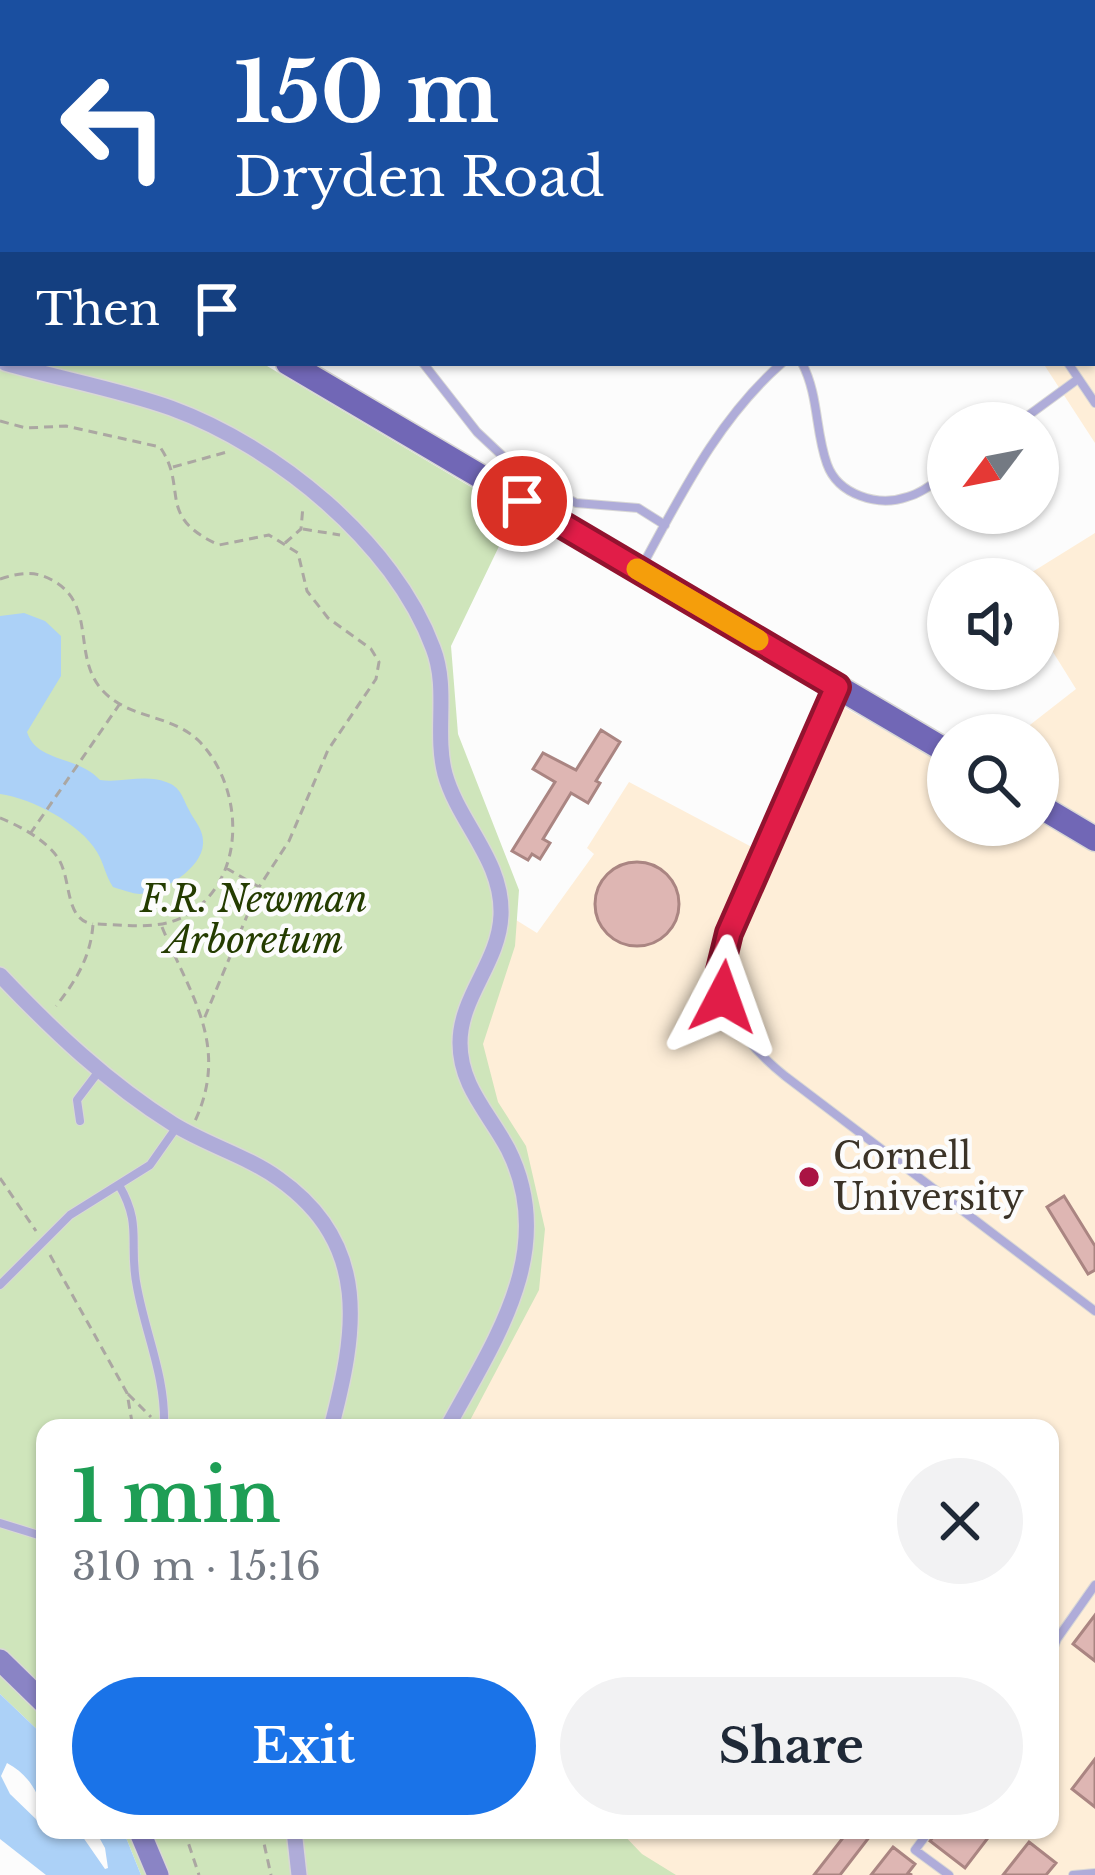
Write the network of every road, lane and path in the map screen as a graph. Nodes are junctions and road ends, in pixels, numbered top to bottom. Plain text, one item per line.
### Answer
1 (16, 366) edge
2 (293, 366) edge
3 (424, 366) edge
4 (779, 366) edge
5 (803, 366) edge
6 (1070, 366) edge
7 (1078, 379) junction
8 (1047, 402) edge
9 (1095, 403) edge
10 (0, 421) edge
11 (241, 442) junction
12 (171, 467) junction
13 (927, 487) edge
14 (312, 490) junction
15 (665, 525) junction
16 (301, 529) junction
17 (352, 529) junction
18 (284, 544) junction
19 (640, 571) junction
20 (0, 579) edge
21 (837, 687) junction
22 (119, 705) junction
23 (927, 740) edge
24 (0, 818) edge
25 (1059, 818) edge
26 (30, 834) junction
27 (1095, 839) edge
28 (224, 867) junction
29 (260, 887) junction
30 (92, 924) junction
31 (161, 925) junction
32 (0, 975) edge
33 (204, 1019) junction
34 (42, 1020) junction
35 (99, 1072) junction
36 (80, 1120) dead end
37 (183, 1130) junction
38 (0, 1178) edge
39 (119, 1185) junction
40 (42, 1241) junction
41 (0, 1285) edge
42 (1095, 1311) edge
43 (127, 1393) junction
44 (131, 1419) edge
45 (152, 1419) edge
46 (161, 1419) edge
47 (333, 1419) edge
48 (452, 1419) edge
49 (0, 1523) edge
50 (36, 1534) edge
51 (1095, 1586) edge
52 (1059, 1636) edge
53 (0, 1660) edge
54 (36, 1695) edge
55 (143, 1839) edge
56 (187, 1839) edge
57 (263, 1839) edge
58 (295, 1839) edge
59 (923, 1839) edge
60 (1095, 1873) edge
61 (158, 1875) edge
62 (199, 1875) edge
63 (271, 1875) edge
64 (298, 1875) edge
65 (949, 1875) edge
66 (1073, 1875) edge

1 - 11 street
2 - 19 main road
3 - 15 lane
4 - 15 lane
5 - 13 lane
6 - 7 lane
7 - 8 lane
7 - 9 lane
10 - 12 path
11 - 12 path
11 - 14 street
12 - 18 path
14 - 16 path
14 - 17 street
15 - 19 lane
16 - 17 path
16 - 18 path
17 - 48 street
18 - 29 path
19 - 21 main road
20 - 22 path
21 - 23 main road
21 - 42 lane
22 - 26 path
22 - 28 path
24 - 26 path
25 - 27 main road
26 - 30 path
28 - 29 path
28 - 31 path
29 - 33 path
30 - 31 path
30 - 34 path
31 - 33 path
32 - 34 street
33 - 37 path
34 - 35 street
35 - 36 lane
35 - 37 street
37 - 39 lane
37 - 47 street
38 - 40 path
39 - 40 lane
39 - 46 lane
40 - 41 lane
40 - 43 path
43 - 44 path
43 - 45 path
49 - 50 lane
51 - 52 lane
53 - 54 street
55 - 61 street
56 - 62 path
57 - 63 path
58 - 64 street
59 - 65 lane
60 - 66 lane

